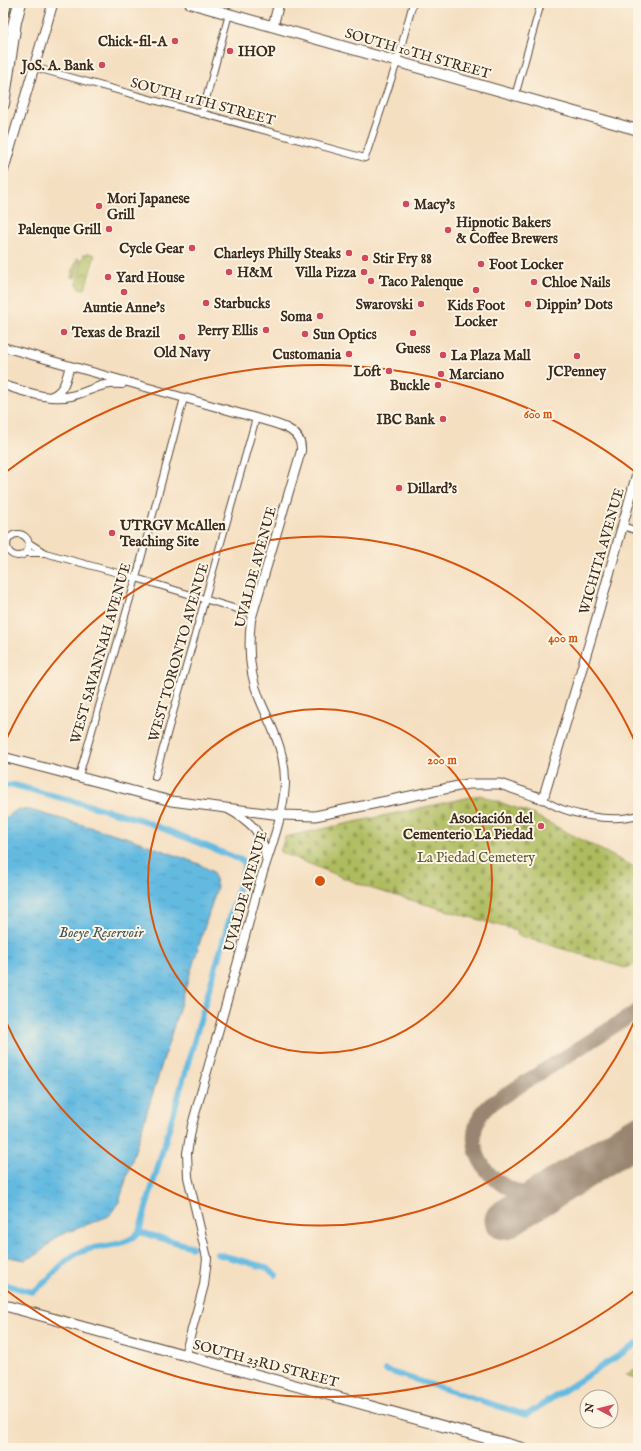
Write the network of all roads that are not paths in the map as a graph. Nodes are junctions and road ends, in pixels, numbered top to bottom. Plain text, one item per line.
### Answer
1 (5, 3) edge
2 (20, 3) edge
3 (51, 3) edge
4 (190, 3) edge
5 (280, 3) edge
6 (413, 3) edge
7 (541, 3) edge
8 (3, 12) edge
9 (230, 14) junction
10 (15, 22) junction
11 (273, 26) junction
12 (397, 62) junction
13 (3, 65) edge
14 (33, 67) junction
15 (515, 96) junction
16 (3, 104) edge
17 (202, 114) junction
18 (638, 130) edge
19 (3, 172) edge
20 (3, 347) edge
21 (70, 366) junction
22 (3, 385) edge
23 (140, 386) junction
24 (50, 397) junction
25 (184, 398) junction
26 (256, 418) junction
27 (638, 470) edge
28 (622, 526) junction
29 (638, 531) edge
30 (6, 538) edge
31 (29, 543) junction
32 (5, 546) edge
33 (25, 553) junction
34 (44, 553) junction
35 (136, 578) junction
36 (206, 599) junction
37 (253, 614) junction
38 (3, 757) edge
39 (79, 776) junction
40 (155, 777) dead end
41 (543, 799) junction
42 (225, 808) junction
43 (281, 815) junction
44 (638, 815) edge
45 (266, 862) junction
46 (3, 1305) edge
47 (185, 1355) junction
48 (522, 1448) edge

1 - 8 highway
2 - 10 highway
3 - 14 main road
4 - 9 main road, SOUTH 10TH STREET
5 - 11 main road
6 - 12 street
7 - 15 street
9 - 11 main road, SOUTH 10TH STREET
9 - 17 street
10 - 13 highway
10 - 16 highway
11 - 12 main road, SOUTH 10TH STREET
12 - 15 main road, SOUTH 10TH STREET
12 - 17 street, SOUTH 11TH STREET
14 - 17 street, SOUTH 11TH STREET
14 - 19 main road
15 - 18 main road, SOUTH 10TH STREET
20 - 21 street
21 - 23 street
21 - 24 street
22 - 24 street
23 - 24 street
23 - 25 street
25 - 26 street
25 - 35 street, WEST SAVANNAH AVENUE
26 - 36 street, WEST TORONTO AVENUE
26 - 37 street, UVALDE AVENUE
27 - 28 main road, WICHITA AVENUE
28 - 29 street
28 - 41 main road, WICHITA AVENUE
30 - 31 street
30 - 32 street
31 - 33 street
31 - 34 street
32 - 33 street
33 - 34 street
34 - 35 street
35 - 36 street
35 - 39 street, WEST SAVANNAH AVENUE
36 - 37 street
36 - 40 street, WEST TORONTO AVENUE
37 - 43 street, UVALDE AVENUE
38 - 39 main road
39 - 42 main road
41 - 43 main road
41 - 44 street
42 - 43 main road
42 - 45 street
43 - 45 street, UVALDE AVENUE
45 - 47 street, UVALDE AVENUE
46 - 47 main road, SOUTH 23RD STREET
47 - 48 main road, SOUTH 23RD STREET

